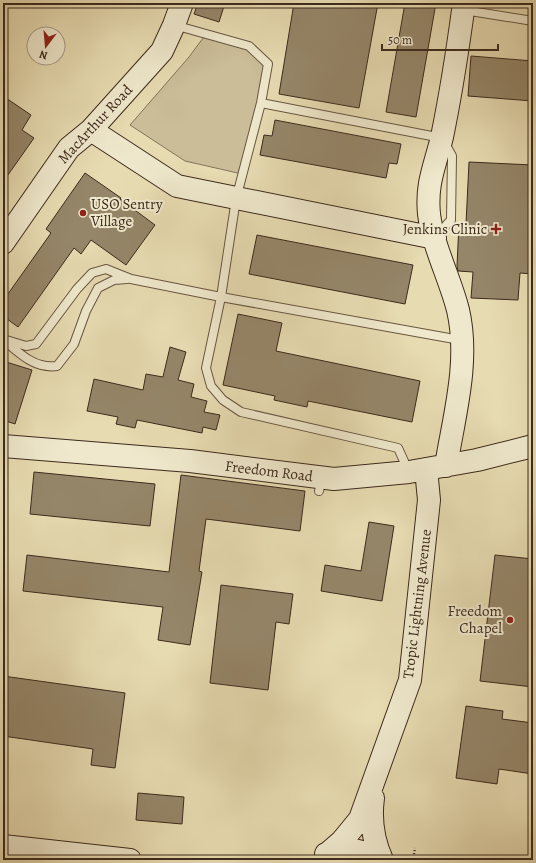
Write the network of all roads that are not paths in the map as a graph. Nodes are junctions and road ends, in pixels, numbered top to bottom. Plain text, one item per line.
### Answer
1 (182, 3) edge
2 (464, 7) edge
3 (533, 22) edge
4 (174, 25) junction
5 (261, 104) junction
6 (91, 130) junction
7 (442, 138) junction
8 (236, 199) junction
9 (435, 238) junction
10 (3, 243) edge
11 (130, 278) junction
12 (221, 297) junction
13 (3, 339) edge
14 (462, 341) junction
15 (3, 446) edge
16 (533, 446) edge
17 (427, 469) junction
18 (375, 781) junction
19 (3, 846) edge
20 (322, 857) edge
21 (130, 860) edge
22 (378, 860) edge
23 (382, 860) edge

1 - 4 street, MacArthur Road
2 - 3 lane
2 - 7 street, Tropic Lightning Avenue
4 - 5 lane
4 - 6 street, MacArthur Road
5 - 7 lane
5 - 8 lane
6 - 8 street
6 - 10 street, MacArthur Road
7 - 9 street, Tropic Lightning Avenue
8 - 9 street
8 - 12 lane
9 - 14 street, Tropic Lightning Avenue
11 - 12 lane
11 - 13 lane
11 - 13 lane
12 - 14 lane
12 - 17 lane
14 - 17 street, Tropic Lightning Avenue
15 - 17 street, Freedom Road
16 - 17 street, Freedom Road
17 - 18 street, Tropic Lightning Avenue
18 - 20 street
18 - 23 street
19 - 21 street
20 - 22 street

